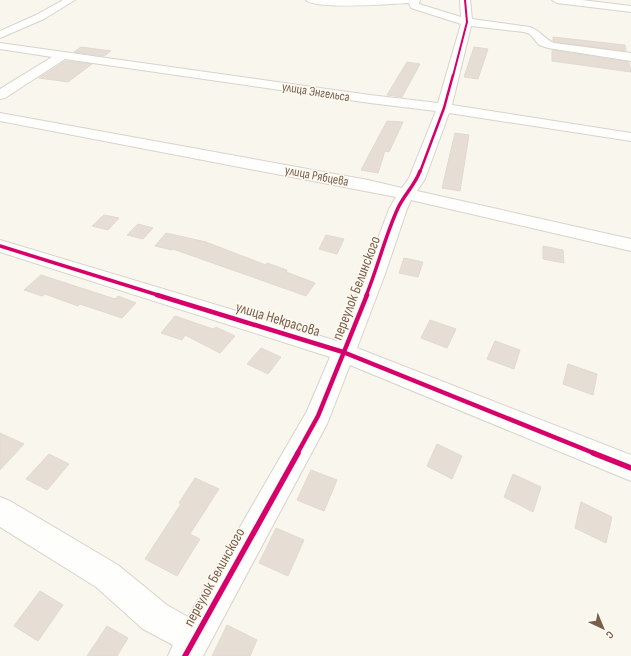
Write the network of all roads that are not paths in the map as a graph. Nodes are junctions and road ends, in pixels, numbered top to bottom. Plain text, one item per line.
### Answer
1 (70, 0) edge
2 (311, 0) edge
3 (414, 0) edge
4 (465, 0) edge
5 (557, 0) edge
6 (631, 9) edge
7 (466, 22) junction
8 (0, 35) edge
9 (0, 46) edge
10 (63, 55) junction
11 (631, 57) edge
12 (0, 95) edge
13 (444, 108) junction
14 (0, 117) edge
15 (631, 137) edge
16 (406, 194) junction
17 (631, 245) edge
18 (0, 246) edge
19 (343, 352) junction
20 (631, 468) edge
21 (0, 511) edge
22 (190, 647) edge

1 - 8 street
2 - 3 street
3 - 7 street
4 - 7 street, переулок Белинского
5 - 6 street
7 - 11 street
7 - 13 street, переулок Белинского
9 - 10 street, улица Энгельса
10 - 12 street
10 - 13 street, улица Энгельса
13 - 15 street, улица Энгельса
13 - 16 street, переулок Белинского
14 - 16 street, улица Рябцева
16 - 17 street, улица Рябцева
16 - 19 street, переулок Белинского
18 - 19 street, улица Некрасова
19 - 20 street, улица Некрасова
19 - 22 street, переулок Белинского
21 - 22 street

